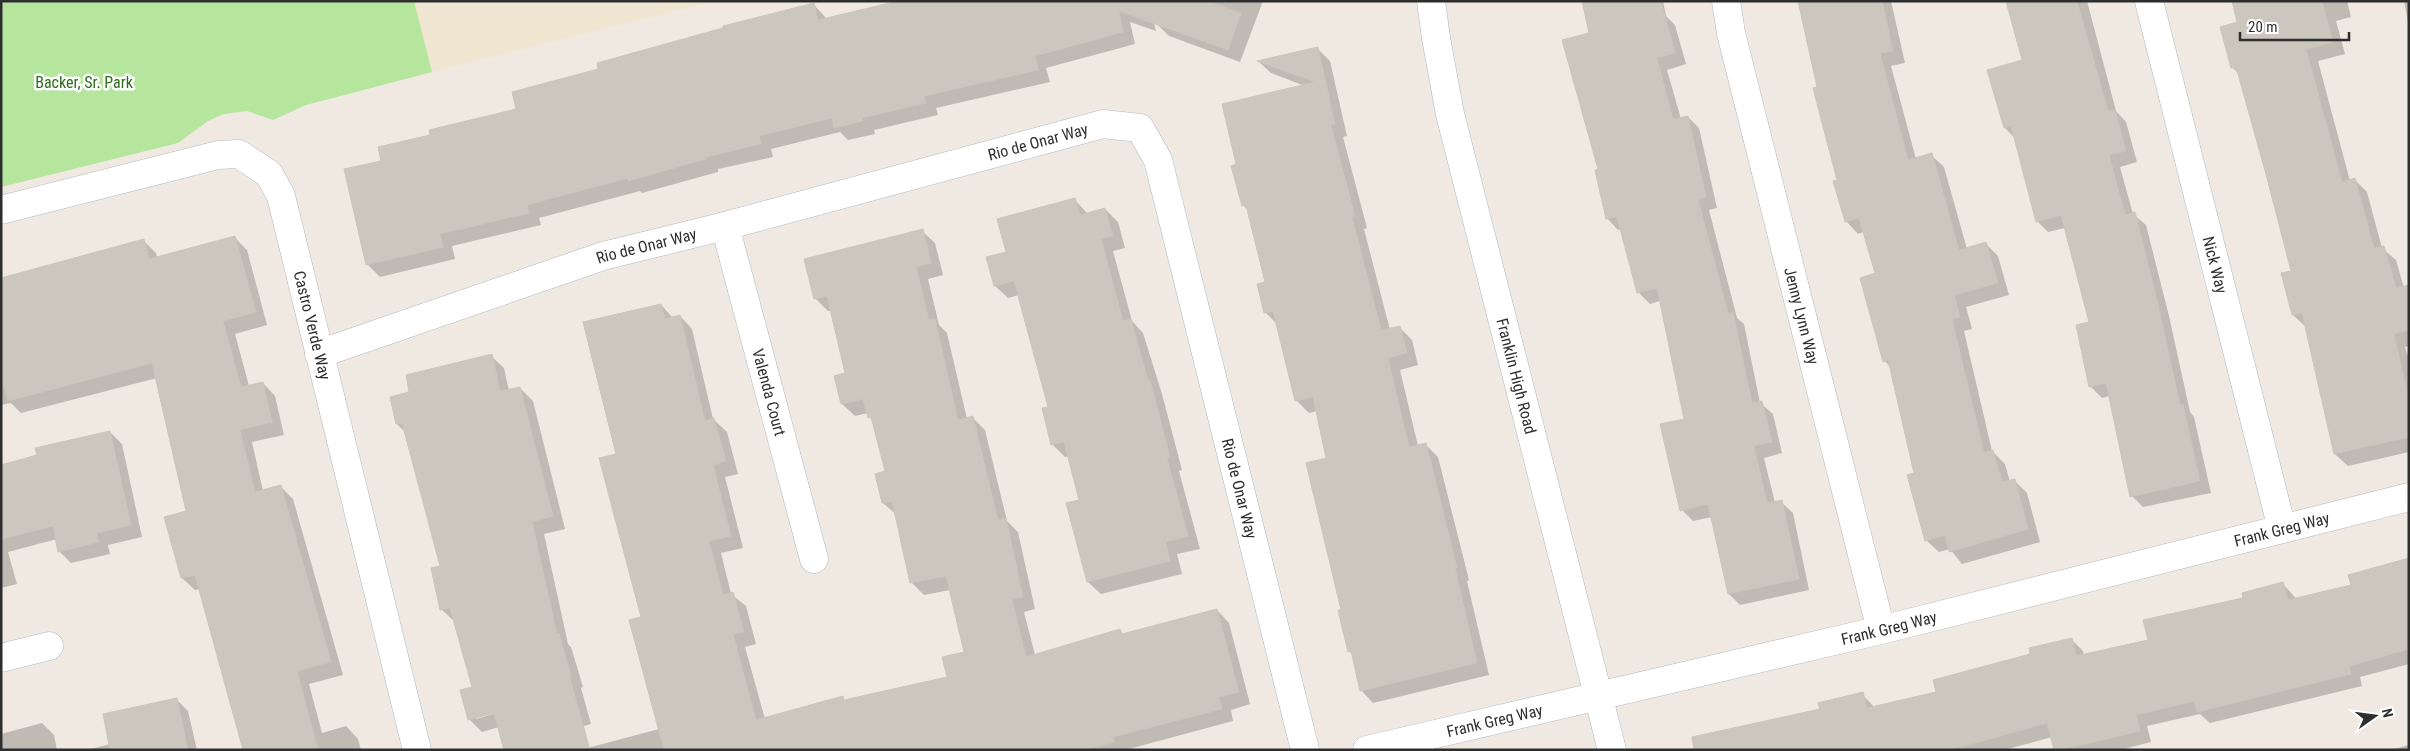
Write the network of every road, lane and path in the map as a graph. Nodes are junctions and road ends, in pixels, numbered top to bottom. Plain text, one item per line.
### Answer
1 (1431, 1) edge
2 (1726, 1) edge
3 (2149, 1) edge
4 (1, 210) edge
5 (725, 226) junction
6 (319, 354) junction
7 (2409, 497) edge
8 (2282, 529) junction
9 (814, 559) dead end
10 (1881, 630) junction
11 (49, 646) dead end
12 (1, 658) edge
13 (1599, 697) junction
14 (417, 750) edge
15 (1305, 750) edge
16 (1367, 750) edge
17 (1612, 750) edge

1 - 13 street, Franklin High Road
2 - 10 street, Jenny Lynn Way
3 - 8 street, Nick Way
4 - 6 street, Castro Verde Way
5 - 6 street, Rio de Onar Way
5 - 9 street, Valenda Court
5 - 15 street, Rio de Onar Way
6 - 14 street, Castro Verde Way
7 - 8 street, Frank Greg Way
8 - 10 street, Frank Greg Way
10 - 13 street, Frank Greg Way
11 - 12 street
13 - 16 street, Frank Greg Way
13 - 17 street, Franklin High Road

